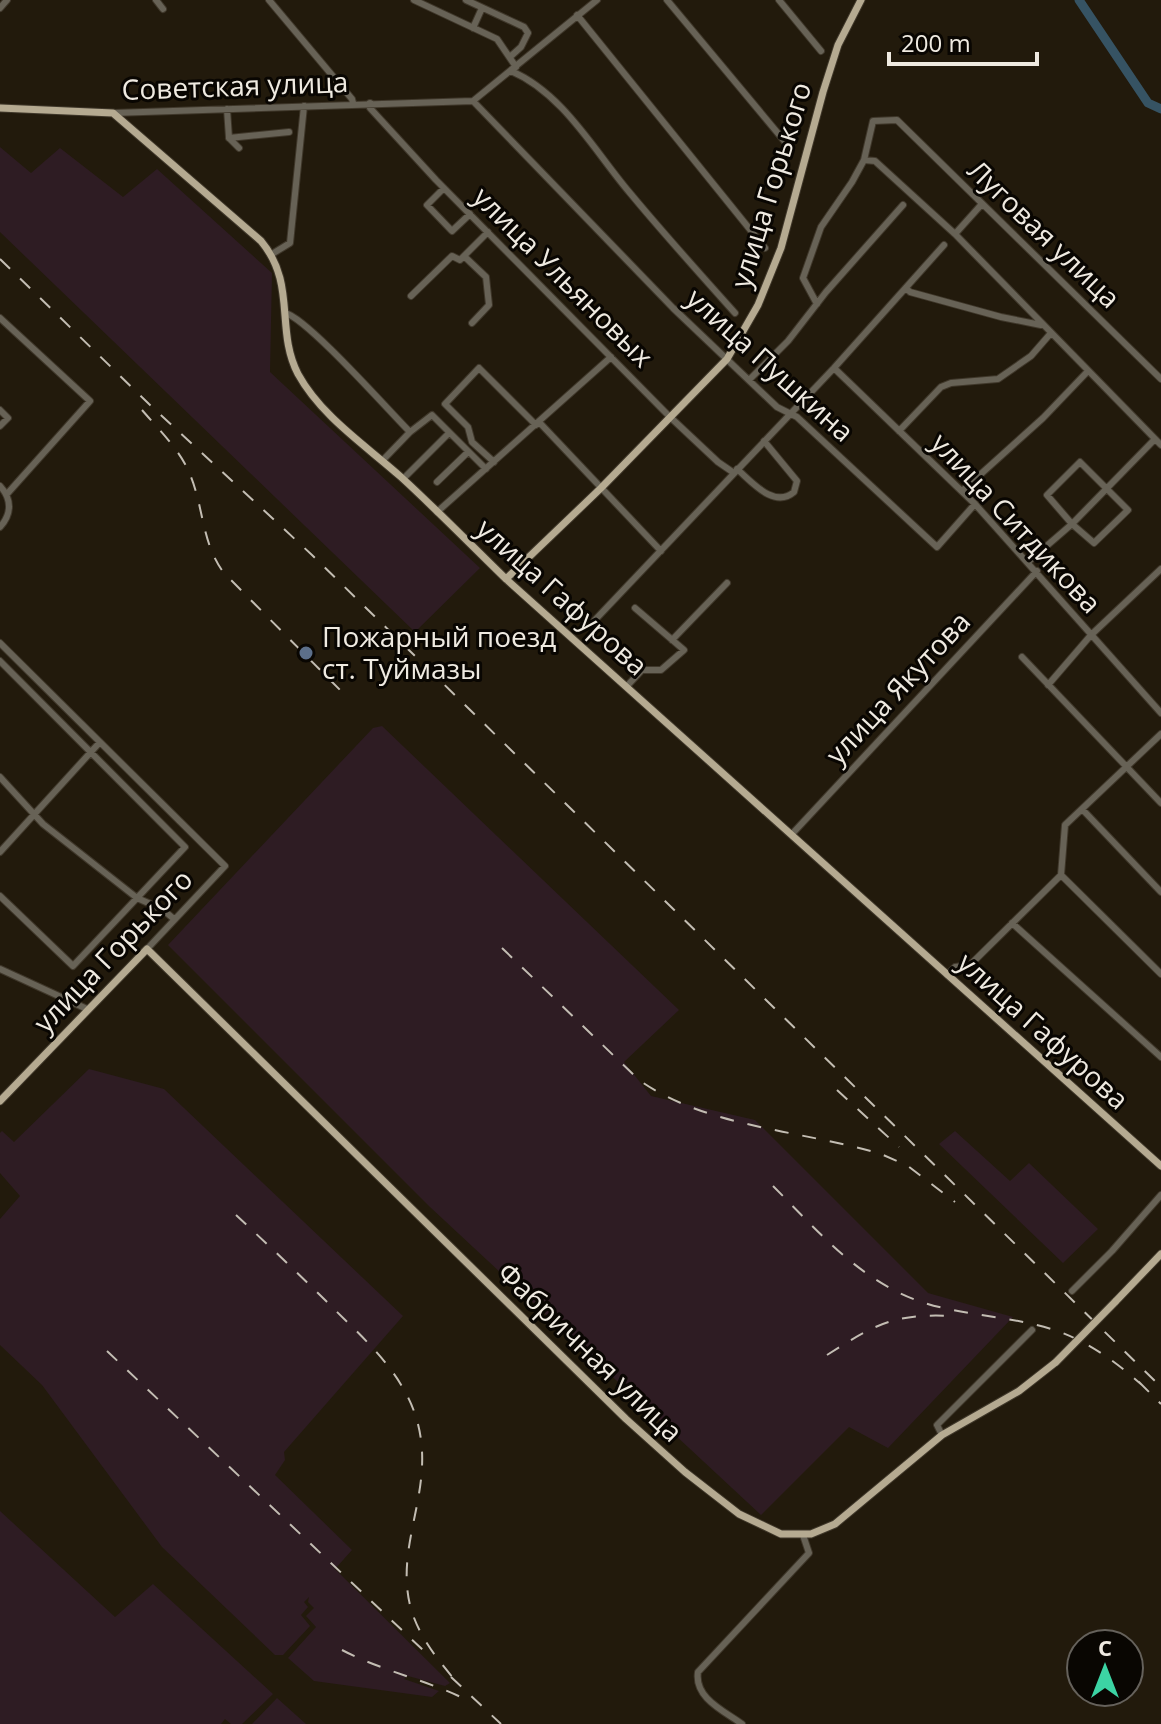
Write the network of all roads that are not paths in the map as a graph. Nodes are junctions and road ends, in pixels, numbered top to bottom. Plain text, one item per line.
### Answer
1 (156, 0) edge
2 (269, 0) edge
3 (414, 0) edge
4 (466, 0) edge
5 (597, 0) edge
6 (667, 0) edge
7 (779, 0) edge
8 (861, 0) edge
9 (427, 3) edge
10 (482, 8) junction
11 (163, 9) dead end
12 (577, 15) junction
13 (473, 28) junction
14 (821, 51) dead end
15 (511, 56) junction
16 (514, 69) junction
17 (473, 101) junction
18 (353, 103) junction
19 (370, 103) junction
20 (304, 106) junction
21 (0, 108) edge
22 (227, 109) junction
23 (113, 113) junction
24 (289, 132) dead end
25 (229, 138) junction
26 (239, 148) dead end
27 (791, 149) dead end
28 (864, 160) junction
29 (444, 188) junction
30 (903, 205) dead end
31 (981, 205) junction
32 (470, 214) junction
33 (488, 232) junction
34 (955, 234) junction
35 (944, 245) dead end
36 (765, 248) dead end
37 (272, 254) junction
38 (464, 256) junction
39 (907, 289) junction
40 (411, 296) dead end
41 (817, 304) junction
42 (285, 313) junction
43 (735, 313) dead end
44 (0, 318) edge
45 (472, 323) dead end
46 (1042, 325) junction
47 (1051, 333) junction
48 (611, 357) junction
49 (727, 359) junction
50 (834, 368) junction
51 (1088, 371) junction
52 (1161, 379) edge
53 (749, 380) junction
54 (0, 410) edge
55 (790, 414) junction
56 (669, 416) junction
57 (537, 424) junction
58 (0, 426) edge
59 (899, 431) junction
60 (410, 432) junction
61 (449, 433) junction
62 (1155, 439) junction
63 (764, 441) junction
64 (1161, 445) edge
65 (468, 452) junction
66 (382, 461) junction
67 (494, 462) junction
68 (486, 469) junction
69 (736, 471) junction
70 (403, 479) junction
71 (437, 482) dead end
72 (0, 486) edge
73 (601, 488) junction
74 (1106, 488) junction
75 (962, 491) junction
76 (7, 494) junction
77 (975, 504) junction
78 (437, 512) junction
79 (1072, 524) junction
80 (0, 527) edge
81 (661, 551) junction
82 (1028, 562) junction
83 (1161, 569) edge
84 (1037, 571) junction
85 (506, 579) junction
86 (727, 583) dead end
87 (635, 608) dead end
88 (594, 621) dead end
89 (1091, 635) junction
90 (672, 640) junction
91 (0, 643) edge
92 (1022, 657) dead end
93 (0, 661) edge
94 (1048, 685) junction
95 (627, 686) junction
96 (1161, 713) edge
97 (1161, 734) edge
98 (100, 742) junction
99 (91, 752) junction
100 (1126, 766) junction
101 (0, 777) edge
102 (1161, 803) edge
103 (1082, 809) junction
104 (35, 812) junction
105 (792, 834) junction
106 (0, 852) edge
107 (1061, 875) junction
108 (1161, 892) edge
109 (0, 896) edge
110 (137, 898) junction
111 (174, 919) junction
112 (1012, 923) junction
113 (147, 949) junction
114 (0, 969) edge
115 (1161, 974) edge
116 (947, 975) junction
117 (87, 1009) junction
118 (1161, 1057) edge
119 (0, 1101) edge
120 (1161, 1166) edge
121 (1161, 1195) edge
122 (1161, 1254) edge
123 (1072, 1291) dead end
124 (1032, 1330) dead end
125 (942, 1435) junction
126 (803, 1535) junction
127 (742, 1724) edge

1 - 11 street
2 - 18 street
3 - 9 street
4 - 10 street
5 - 12 street
6 - 27 street
7 - 14 street
8 - 49 main road, улица Горького
9 - 13 street
10 - 13 street
10 - 15 street
12 - 16 street
12 - 36 street
13 - 15 street
15 - 16 street
16 - 17 street
16 - 43 street
17 - 19 street, Советская улица
17 - 49 street, улица Пушкина
18 - 19 street, Советская улица
18 - 20 street, Советская улица
19 - 29 street, улица Ульяновых
20 - 22 street, Советская улица
20 - 37 street
21 - 23 main road, Советская улица
22 - 23 street, Советская улица
22 - 25 street
23 - 37 main road
24 - 25 street
25 - 26 street
28 - 31 street, Луговая улица
28 - 34 street
28 - 41 street
29 - 32 street, улица Ульяновых
29 - 32 street
30 - 41 street
31 - 34 street
31 - 52 street, Луговая улица
32 - 33 street, улица Ульяновых
33 - 38 street
33 - 48 street, улица Ульяновых
34 - 46 street
35 - 39 street
37 - 42 main road, улица Гафурова
38 - 40 street
38 - 45 street
39 - 46 street
39 - 50 street
41 - 53 street
42 - 60 street
42 - 66 main road, улица Гафурова
44 - 76 street
46 - 47 street
47 - 51 street
47 - 59 street
48 - 56 street, улица Ульяновых
48 - 57 street
49 - 53 street, улица Пушкина
49 - 56 main road, улица Горького
50 - 55 street
50 - 59 street, улица Ситдикова
51 - 62 street
51 - 75 street
53 - 55 street, улица Пушкина
54 - 58 street
55 - 63 street
55 - 77 street, улица Пушкина
56 - 69 street, улица Ульяновых
56 - 73 main road, улица Горького
57 - 67 street
57 - 67 street
57 - 73 street
59 - 75 street, улица Ситдикова
60 - 61 street
60 - 66 street
61 - 65 street
61 - 70 street
62 - 64 street
62 - 74 street
63 - 69 street
63 - 69 street, улица Ульяновых
65 - 68 street
65 - 71 street
66 - 70 main road, улица Гафурова
67 - 68 street
68 - 78 street
69 - 81 street
70 - 78 main road, улица Гафурова
72 - 76 street
73 - 81 street
73 - 85 main road, улица Горького
74 - 79 street
74 - 79 street
74 - 79 street
75 - 77 street, улица Ситдикова
76 - 80 street
77 - 82 street, улица Ситдикова
78 - 85 main road, улица Гафурова
79 - 82 street
81 - 88 street
82 - 84 street, улица Ситдикова
83 - 89 street
84 - 89 street, улица Ситдикова
84 - 105 street, улица Якутова
85 - 95 main road, улица Гафурова
86 - 90 street
87 - 90 street
89 - 94 street
89 - 96 street, улица Ситдикова
90 - 95 street
91 - 98 street
92 - 94 street
93 - 99 street
94 - 100 street
95 - 105 main road, улица Гафурова
97 - 100 street
98 - 99 street
98 - 111 street, улица Горького
99 - 104 street
99 - 110 street
100 - 102 street
100 - 103 street
101 - 104 street
103 - 107 street
103 - 108 street
104 - 106 street
104 - 110 street
105 - 116 main road, улица Гафурова
107 - 112 street
107 - 115 street
109 - 110 street
110 - 111 street
111 - 113 street, улица Горького
112 - 116 street
112 - 118 street
113 - 117 main road, улица Горького
113 - 126 main road, Фабричная улица
114 - 117 street
116 - 120 main road, улица Гафурова
117 - 119 main road, улица Горького
121 - 123 street
122 - 125 main road, bridge
124 - 125 street
125 - 126 main road
126 - 127 street

